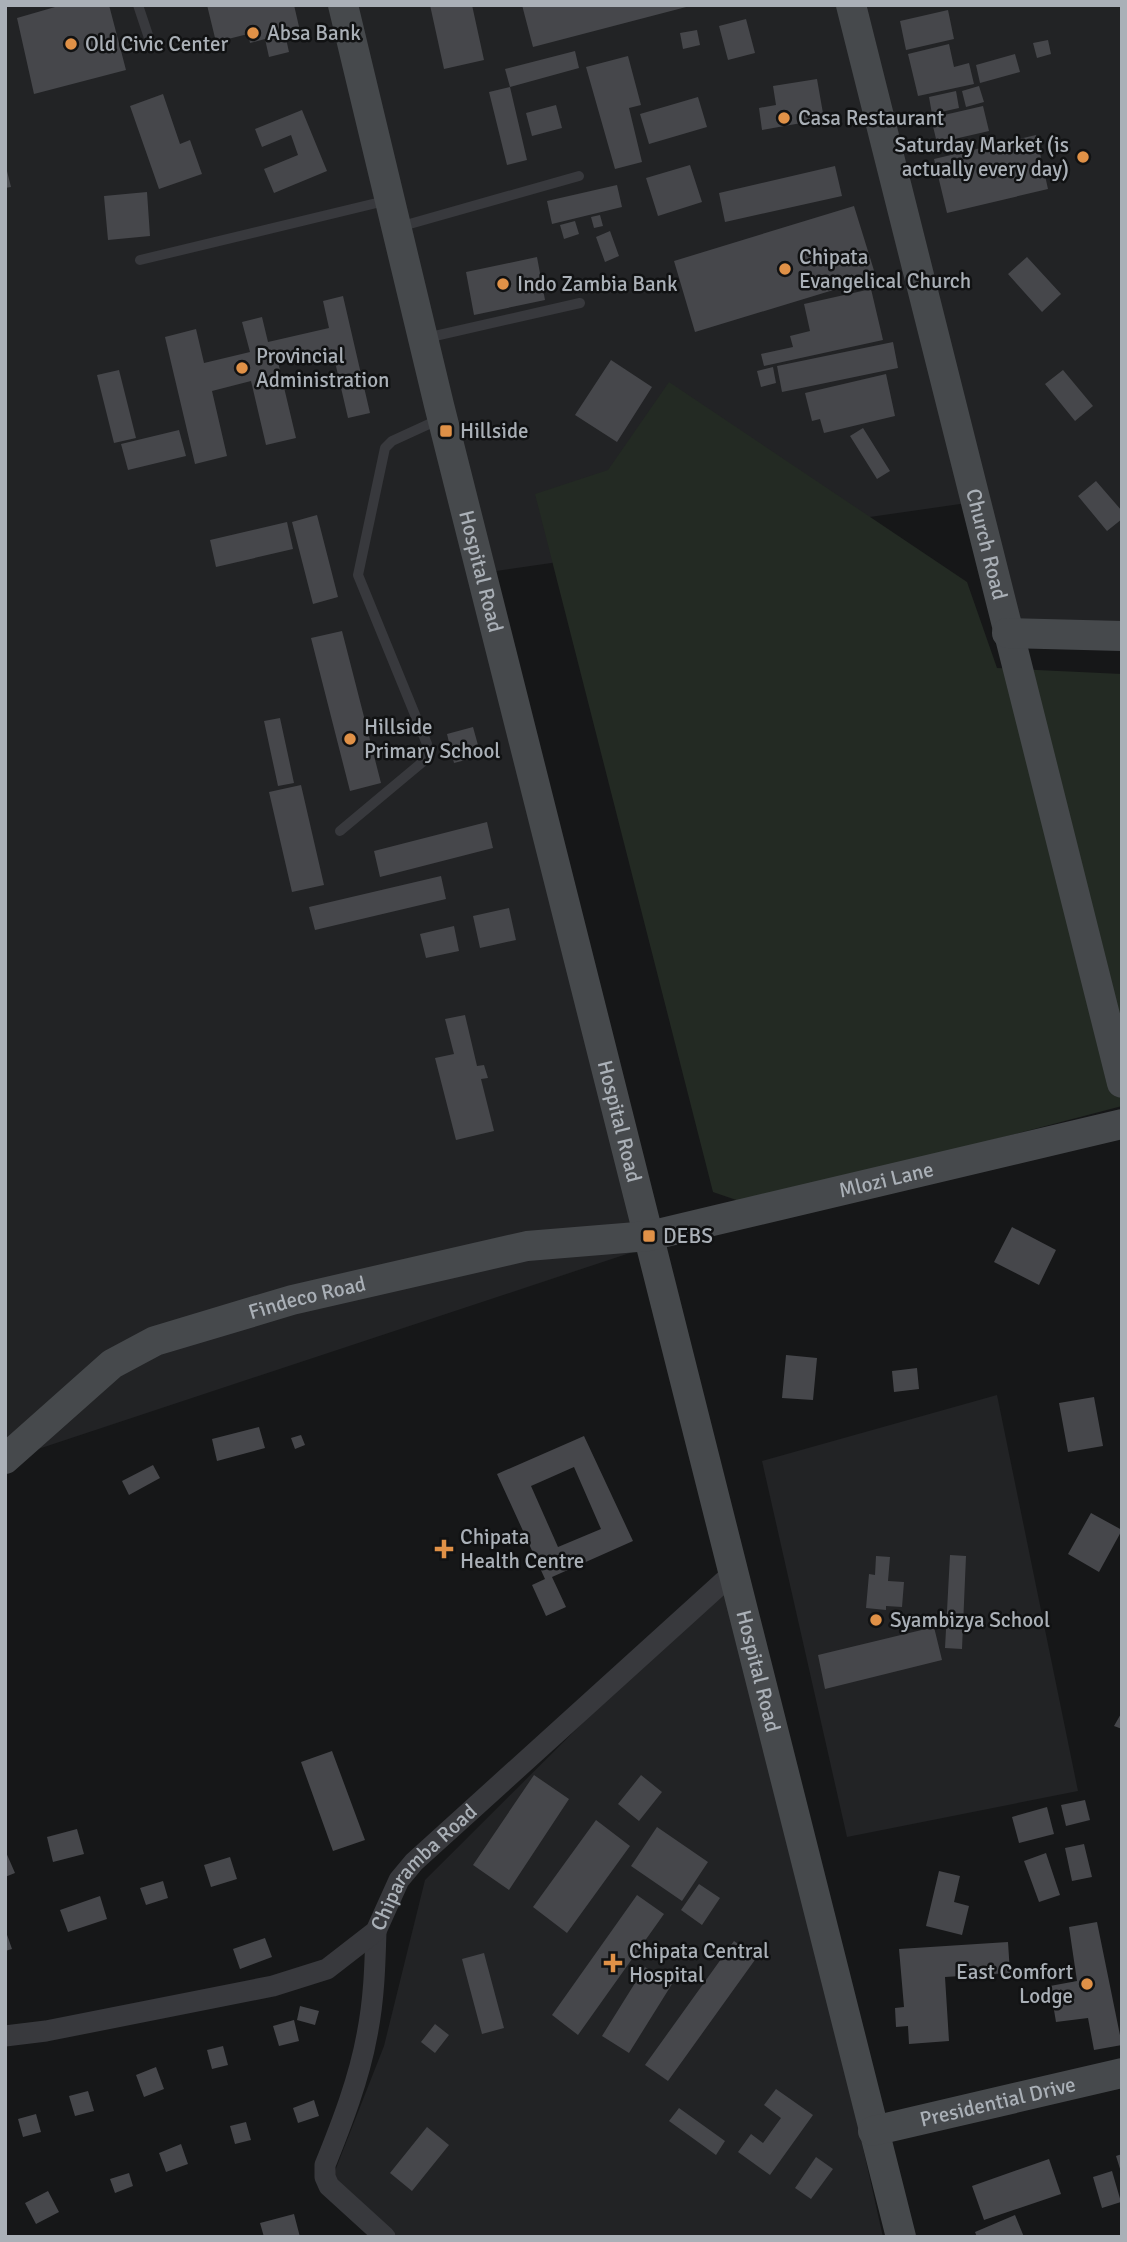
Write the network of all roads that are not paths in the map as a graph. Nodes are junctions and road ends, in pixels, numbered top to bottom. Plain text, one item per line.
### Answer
1 (138, 5) edge
2 (343, 5) edge
3 (851, 5) edge
4 (151, 44) dead end
5 (579, 176) dead end
6 (393, 214) junction
7 (140, 260) dead end
8 (580, 303) dead end
9 (424, 339) junction
10 (443, 417) junction
11 (1007, 633) junction
12 (1122, 635) edge
13 (341, 831) dead end
14 (1122, 1083) edge
15 (1122, 1124) edge
16 (649, 1236) junction
17 (5, 1459) edge
18 (734, 1572) junction
19 (376, 1931) junction
20 (5, 2036) edge
21 (1122, 2073) edge
22 (873, 2131) junction
23 (385, 2237) edge
24 (901, 2237) edge

1 - 4 lane
2 - 6 street, Hospital Road
3 - 11 street, Church Road
5 - 6 lane
6 - 7 lane
6 - 9 street, Hospital Road
8 - 9 lane
9 - 10 street, Hospital Road
10 - 13 lane
10 - 16 street, Hospital Road
11 - 12 street
11 - 14 street, Church Road
15 - 16 street, Mlozi Lane
16 - 17 street, Findeco Road
16 - 18 street, Hospital Road
18 - 19 street, Chiparamba Road
18 - 22 street, Hospital Road
19 - 20 street, Chiparamba Road
19 - 23 street
21 - 22 street, Presidential Drive
22 - 24 street, Hospital Road

